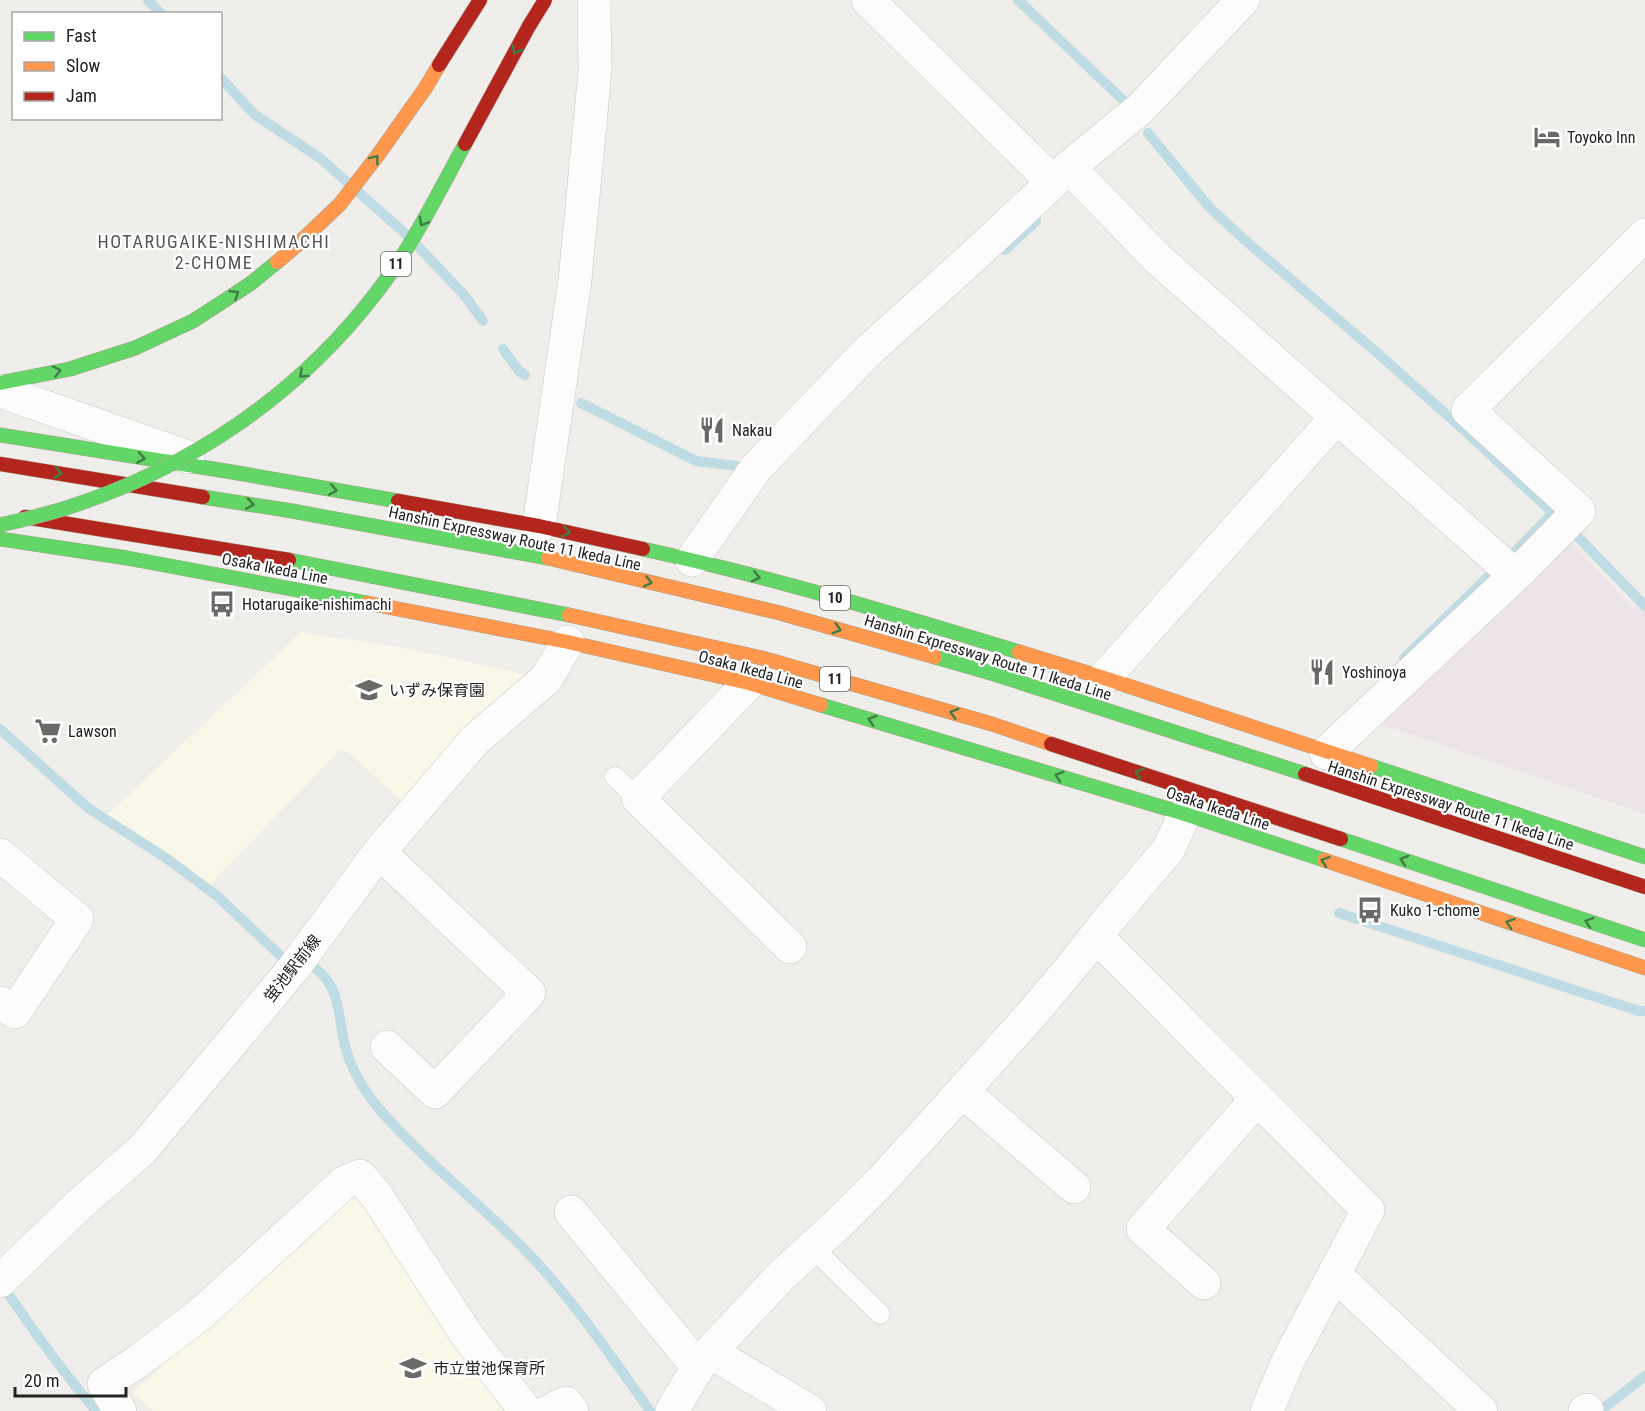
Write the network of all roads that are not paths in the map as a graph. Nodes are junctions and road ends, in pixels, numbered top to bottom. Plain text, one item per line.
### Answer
1 (480, 0) edge
2 (545, 0) edge
3 (594, 0) edge
4 (868, 0) edge
5 (1243, 0) edge
6 (1061, 175) junction
7 (1645, 235) edge
8 (0, 383) edge
9 (0, 391) edge
10 (1337, 417) junction
11 (0, 435) edge
12 (0, 464) edge
13 (232, 472) junction
14 (0, 513) edge
15 (0, 525) edge
16 (538, 526) junction
17 (0, 539) edge
18 (692, 560) junction
19 (1515, 575) junction
20 (568, 642) junction
21 (1104, 678) junction
22 (748, 683) junction
23 (1326, 753) junction
24 (1185, 814) junction
25 (379, 852) junction
26 (0, 855) edge
27 (1645, 857) edge
28 (1645, 887) edge
29 (1096, 936) junction
30 (1645, 940) edge
31 (790, 947) dead end
32 (1645, 968) edge
33 (0, 1003) edge
34 (387, 1047) dead end
35 (963, 1092) junction
36 (1257, 1099) junction
37 (1074, 1187) dead end
38 (571, 1212) dead end
39 (812, 1247) junction
40 (5, 1267) edge
41 (1334, 1274) junction
42 (1204, 1283) dead end
43 (880, 1314) dead end
44 (704, 1359) junction
45 (120, 1411) edge
46 (526, 1411) edge
47 (549, 1411) edge
48 (572, 1411) edge
49 (672, 1411) edge
50 (810, 1411) edge
51 (1267, 1411) edge
52 (1480, 1411) edge

8 -> 1 main road
2 -> 15 main road, 11, bridge
3 - 16 street
4 - 6 street
5 - 6 street
6 - 10 street
6 - 18 street
7 - 19 street
9 - 13 street
10 - 19 street
10 - 21 street
11 -> 13 main road, 10
12 -> 28 main road, Hanshin Expressway Route 11 Ikeda Line, bridge
13 -> 16 main road, 10
30 -> 14 main road, 11, bridge
16 -> 18 main road, 10
17 - 20 main road, Osaka Ikeda Line
18 -> 21 main road, 10
19 - 23 street
20 - 22 main road, Osaka Ikeda Line
20 - 25 street, 蛍池駅前線
21 - 23 main road, 10
24 -> 22 main road, Osaka Ikeda Line
22 - 31 street
23 - 27 main road, 10
24 - 29 street
32 -> 24 main road, Osaka Ikeda Line
25 - 34 street
25 - 40 street, 蛍池駅前線
26 - 33 street
29 - 35 street
29 - 36 street
35 - 37 street
35 - 39 street
36 - 41 street
36 - 42 street
38 - 44 street
39 - 43 lane
39 - 44 street
41 - 51 street
41 - 52 street
44 - 49 street
44 - 50 street
45 - 46 street
47 - 48 street

